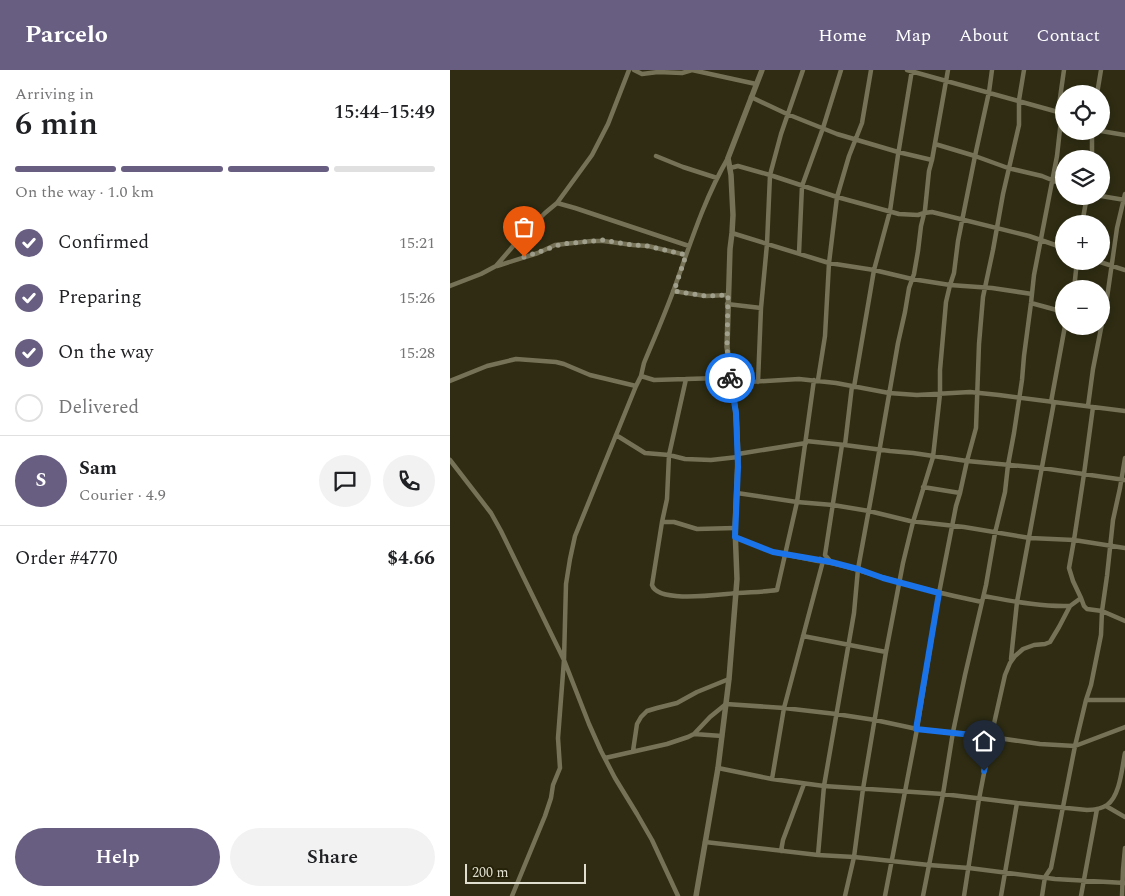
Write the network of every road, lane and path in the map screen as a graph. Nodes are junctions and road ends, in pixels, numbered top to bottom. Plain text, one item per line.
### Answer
1 (629, 70) edge
2 (634, 70) edge
3 (762, 70) edge
4 (803, 70) edge
5 (841, 70) edge
6 (871, 70) edge
7 (911, 70) edge
8 (948, 70) edge
9 (992, 70) edge
10 (1024, 70) edge
11 (1064, 70) edge
12 (1100, 70) edge
13 (946, 81) junction
14 (756, 84) junction
15 (1062, 85) edge
16 (1098, 85) edge
17 (990, 92) junction
18 (751, 97) junction
19 (1019, 100) junction
20 (1055, 111) edge
21 (787, 114) junction
22 (822, 128) junction
23 (1110, 134) edge
24 (1125, 135) edge
25 (856, 140) junction
26 (1059, 140) edge
27 (935, 144) junction
28 (898, 152) junction
29 (656, 156) dead end
30 (975, 156) junction
31 (728, 158) junction
32 (932, 160) junction
33 (730, 168) junction
34 (1008, 168) junction
35 (770, 175) junction
36 (717, 178) junction
37 (1052, 179) junction
38 (1055, 180) edge
39 (802, 186) junction
40 (837, 196) junction
41 (1110, 197) edge
42 (1125, 198) edge
43 (557, 203) junction
44 (890, 211) junction
45 (924, 213) junction
46 (963, 220) junction
47 (997, 228) junction
48 (732, 233) junction
49 (1040, 240) junction
50 (767, 244) junction
51 (1055, 245) edge
52 (689, 246) junction
53 (799, 253) junction
54 (686, 255) junction
55 (829, 263) junction
56 (496, 266) junction
57 (1111, 266) junction
58 (874, 270) junction
59 (1125, 270) edge
60 (912, 279) junction
61 (1108, 280) edge
62 (950, 285) junction
63 (450, 286) edge
64 (986, 288) junction
65 (674, 291) junction
66 (1032, 294) junction
67 (728, 295) junction
68 (1032, 303) junction
69 (727, 304) junction
70 (761, 308) junction
71 (1055, 309) edge
72 (1064, 335) edge
73 (1101, 335) edge
74 (641, 376) junction
75 (686, 379) junction
76 (730, 379) junction
77 (816, 380) junction
78 (450, 381) edge
79 (758, 382) junction
80 (636, 386) junction
81 (853, 386) junction
82 (977, 393) junction
83 (889, 394) junction
84 (940, 394) junction
85 (1020, 397) junction
86 (1053, 402) junction
87 (1091, 407) junction
88 (1125, 411) edge
89 (616, 435) junction
90 (806, 442) junction
91 (844, 445) junction
92 (880, 450) junction
93 (669, 455) junction
94 (738, 456) junction
95 (933, 457) junction
96 (1125, 458) edge
97 (450, 460) edge
98 (967, 461) junction
99 (1008, 465) junction
100 (1042, 468) junction
101 (1084, 474) junction
102 (1123, 479) edge
103 (923, 487) junction
104 (737, 493) junction
105 (960, 493) junction
106 (797, 502) junction
107 (832, 505) junction
108 (869, 511) junction
109 (662, 522) junction
110 (913, 522) junction
111 (952, 526) junction
112 (735, 528) junction
113 (995, 533) junction
114 (735, 537) junction
115 (1030, 538) junction
116 (1074, 540) junction
117 (1110, 546) junction
118 (1125, 548) edge
119 (786, 554) junction
120 (825, 555) junction
121 (820, 561) junction
122 (831, 562) junction
123 (858, 569) junction
124 (899, 582) junction
125 (737, 593) junction
126 (939, 593) junction
127 (984, 596) junction
128 (1081, 598) junction
129 (982, 602) junction
130 (1017, 602) junction
131 (1055, 606) junction
132 (1070, 606) junction
133 (1102, 611) junction
134 (1066, 614) junction
135 (1125, 621) edge
136 (803, 636) junction
137 (848, 645) junction
138 (886, 652) junction
139 (564, 660) junction
140 (1010, 663) junction
141 (729, 679) junction
142 (1086, 700) junction
143 (1125, 700) edge
144 (726, 704) junction
145 (784, 708) junction
146 (836, 714) junction
147 (874, 720) junction
148 (1125, 727) edge
149 (916, 729) junction
150 (953, 732) junction
151 (694, 734) junction
152 (722, 736) junction
153 (991, 737) junction
154 (1075, 746) junction
155 (633, 751) junction
156 (1125, 753) edge
157 (605, 758) junction
158 (718, 768) junction
159 (772, 780) junction
160 (804, 784) junction
161 (824, 786) junction
162 (863, 789) junction
163 (904, 792) junction
164 (944, 794) junction
165 (979, 799) junction
166 (1018, 803) junction
167 (1106, 806) junction
168 (1062, 808) junction
169 (1097, 809) junction
170 (1125, 817) edge
171 (705, 842) junction
172 (1125, 848) edge
173 (781, 851) junction
174 (818, 855) junction
175 (854, 857) junction
176 (891, 861) junction
177 (930, 865) junction
178 (969, 868) junction
179 (1051, 868) junction
180 (1006, 872) junction
181 (1045, 878) junction
182 (1056, 878) junction
183 (1083, 881) junction
184 (1124, 883) edge
185 (512, 896) edge
186 (678, 896) edge
187 (696, 896) edge
188 (845, 896) edge
189 (885, 896) edge
190 (923, 896) edge
191 (964, 896) edge
192 (1001, 896) edge
193 (1042, 896) edge
194 (1081, 896) edge
195 (1122, 896) edge

1 - 43 street
2 - 14 street
3 - 14 street
4 - 21 street
5 - 22 street
6 - 25 street
7 - 13 street
7 - 28 street
8 - 13 street
9 - 17 street
10 - 19 street
11 - 15 street
12 - 16 street
13 - 17 street
13 - 27 street
14 - 18 street
17 - 19 street
17 - 30 street
18 - 21 street
18 - 31 street
19 - 20 street
19 - 34 street
21 - 22 street
21 - 35 street
22 - 25 street
22 - 39 street
23 - 24 street
25 - 28 street
25 - 40 street
26 - 37 street
27 - 30 street
27 - 32 street
28 - 32 street
28 - 44 street
29 - 36 street
30 - 34 street
30 - 46 street
31 - 33 street
31 - 36 street
32 - 45 street
33 - 35 street
33 - 48 street
34 - 37 street
34 - 47 street
35 - 39 street
35 - 50 street
36 - 52 street
37 - 38 street
37 - 49 street
39 - 40 street
39 - 53 street
40 - 44 street
40 - 55 street
41 - 42 street
42 - 57 street
43 - 52 street
43 - 56 street
44 - 45 street
44 - 58 street
45 - 46 street
45 - 60 street
46 - 47 street
46 - 62 street
47 - 49 street
47 - 64 street
48 - 50 street
48 - 67 street
49 - 51 street
49 - 66 street
50 - 53 street
50 - 70 street
52 - 54 street
53 - 55 street
54 - 56 street
54 - 65 street
55 - 58 street
55 - 77 street
56 - 63 street
57 - 59 street
57 - 61 street
58 - 60 street
58 - 81 street
60 - 62 street
60 - 83 street
62 - 64 street
62 - 84 street
64 - 66 street
64 - 82 street
65 - 67 street
65 - 74 street
66 - 68 street
67 - 69 street
68 - 71 street
68 - 85 street
69 - 70 street
69 - 76 street
70 - 79 street
72 - 86 street
73 - 87 street
74 - 75 street
74 - 80 street
75 - 76 street
75 - 93 street
76 - 79 street
76 - 94 street
77 - 79 street
77 - 81 street
77 - 90 street
78 - 80 street
80 - 89 street
81 - 83 street
81 - 91 street
82 - 84 street
82 - 85 street
82 - 98 street
83 - 84 street
83 - 92 street
84 - 95 street
85 - 86 street
85 - 99 street
86 - 87 street
86 - 100 street
87 - 88 street
87 - 101 street
89 - 93 street
89 - 139 street
90 - 91 street
90 - 94 street
90 - 106 street
91 - 92 street
91 - 107 street
92 - 95 street
92 - 108 street
93 - 94 street
93 - 109 street
94 - 104 street
95 - 98 street
95 - 103 street
96 - 102 street
97 - 139 street
98 - 99 street
98 - 105 street
99 - 100 street
99 - 113 street
100 - 101 street
100 - 115 street
101 - 102 street
101 - 116 street
102 - 117 street
103 - 105 street
103 - 110 street
104 - 106 street
104 - 112 street
105 - 111 street
106 - 107 street
106 - 119 street
107 - 108 street
107 - 120 street
108 - 110 street
108 - 123 street
109 - 112 street
109 - 125 street
110 - 111 street
110 - 124 street
111 - 113 street
111 - 126 street
112 - 114 street
113 - 115 street
113 - 127 street
114 - 119 street
114 - 125 street
115 - 116 street
115 - 130 street
116 - 117 street
116 - 128 street
117 - 118 street
117 - 133 street
119 - 121 street
119 - 125 street
120 - 121 street
120 - 122 street
121 - 122 street
121 - 136 street
122 - 123 street
123 - 124 street
123 - 137 street
124 - 126 street
124 - 138 street
125 - 141 street
126 - 129 street
126 - 149 street
127 - 129 street
127 - 130 street
128 - 132 street
128 - 133 street
129 - 150 street
130 - 131 street
130 - 140 street
131 - 132 street
131 - 134 street
132 - 134 street
133 - 135 street
133 - 142 street
134 - 140 street
136 - 137 street
136 - 145 street
137 - 138 street
137 - 146 street
138 - 147 street
139 - 157 street
139 - 185 street
140 - 153 street
141 - 144 street
141 - 155 street
142 - 143 street
142 - 154 street
144 - 145 street
144 - 151 street
144 - 152 street
145 - 146 street
145 - 159 street
146 - 147 street
146 - 161 street
147 - 149 street
147 - 162 street
148 - 154 street
149 - 150 street
149 - 163 street
150 - 153 street
150 - 164 street
151 - 152 street
151 - 155 street
152 - 158 street
153 - 154 street
153 - 165 street
154 - 168 street
155 - 157 street
156 - 167 street
157 - 186 street
158 - 159 street
158 - 171 street
159 - 160 street
160 - 161 street
160 - 173 street
161 - 162 street
161 - 174 street
162 - 163 street
162 - 175 street
163 - 164 street
163 - 176 street
164 - 165 street
164 - 177 street
165 - 166 street
165 - 178 street
166 - 168 street
166 - 180 street
167 - 169 street
167 - 170 street
168 - 169 street
168 - 179 street
169 - 183 street
171 - 173 street
171 - 187 street
172 - 184 street
173 - 174 street
174 - 175 street
175 - 176 street
175 - 188 street
176 - 177 street
176 - 189 street
177 - 178 street
177 - 190 street
178 - 180 street
178 - 191 street
179 - 181 street
179 - 182 street
180 - 181 street
180 - 192 street
181 - 182 street
181 - 193 street
182 - 183 street
183 - 184 street
183 - 194 street
184 - 195 street

